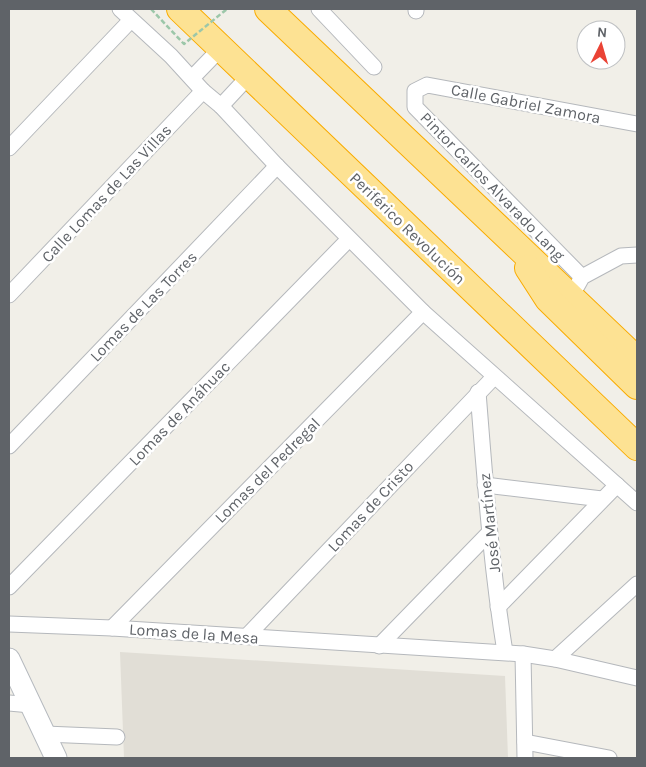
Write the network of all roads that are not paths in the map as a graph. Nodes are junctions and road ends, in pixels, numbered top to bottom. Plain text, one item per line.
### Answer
1 (120, 9) edge
2 (180, 9) edge
3 (268, 9) edge
4 (276, 9) edge
5 (318, 9) edge
6 (131, 20) junction
7 (296, 34) junction
8 (221, 48) junction
9 (374, 67) dead end
10 (249, 76) junction
11 (192, 78) junction
12 (203, 91) junction
13 (415, 91) joint
14 (220, 106) junction
15 (637, 124) edge
16 (9, 148) edge
17 (277, 166) junction
18 (513, 224) junction
19 (349, 239) junction
20 (637, 255) edge
21 (465, 283) junction
22 (576, 286) junction
23 (9, 295) edge
24 (424, 312) junction
25 (637, 360) edge
26 (494, 376) junction
27 (637, 386) edge
28 (478, 392) junction
29 (637, 428) edge
30 (9, 446) edge
31 (637, 447) edge
32 (485, 485) junction
33 (616, 485) junction
34 (602, 500) junction
35 (637, 503) edge
36 (489, 533) junction
37 (637, 584) edge
38 (9, 587) edge
39 (498, 607) junction
40 (9, 624) edge
41 (112, 628) junction
42 (247, 636) junction
43 (379, 646) junction
44 (506, 652) junction
45 (523, 654) junction
46 (9, 659) edge
47 (555, 659) junction
48 (637, 678) edge
49 (9, 703) edge
50 (31, 705) junction
51 (44, 734) junction
52 (117, 736) dead end
53 (525, 742) junction
54 (56, 758) edge
55 (526, 758) edge
56 (609, 758) edge

1 - 6 street
2 - 8 highway, Periférico Revolución
3 - 7 highway
4 - 7 highway
5 - 9 street
6 - 11 street
6 - 16 street
7 - 18 highway
8 - 10 highway, Periférico Revolución
8 - 11 street
10 - 14 street
10 - 21 highway, Periférico Revolución
11 - 12 street
12 - 14 street
12 - 23 street, Calle Lomas de Las Villas
13 - 15 street, Calle Gabriel Zamora
13 - 18 street, Pintor Carlos Alvarado Lang
14 - 17 street
17 - 19 street
17 - 30 street, Lomas de Las Torres
18 - 22 highway
18 - 27 highway
19 - 24 street
19 - 38 street, Lomas de Anáhuac
20 - 22 street
21 - 29 highway
21 - 31 highway, Periférico Revolución
22 - 25 highway
24 - 26 street
24 - 41 street, Lomas del Pedregal
26 - 28 street, Lomas de Cristo
26 - 33 street
28 - 32 street, José Martínez
28 - 42 street, Lomas de Cristo
32 - 34 street
32 - 36 street, José Martínez
33 - 34 street
33 - 35 street
34 - 39 street
36 - 39 street, José Martínez
36 - 43 street
37 - 47 street
39 - 44 street, José Martínez
40 - 41 street, Lomas de la Mesa
41 - 42 street, Lomas de la Mesa
42 - 43 street, Lomas de la Mesa
43 - 44 street, Lomas de la Mesa
44 - 45 street, Lomas de la Mesa
45 - 47 street, Lomas de la Mesa
45 - 53 street
46 - 50 street
47 - 48 street, Lomas de la Mesa
49 - 50 street
50 - 51 street
51 - 52 street
51 - 54 street
53 - 55 street
53 - 56 street

